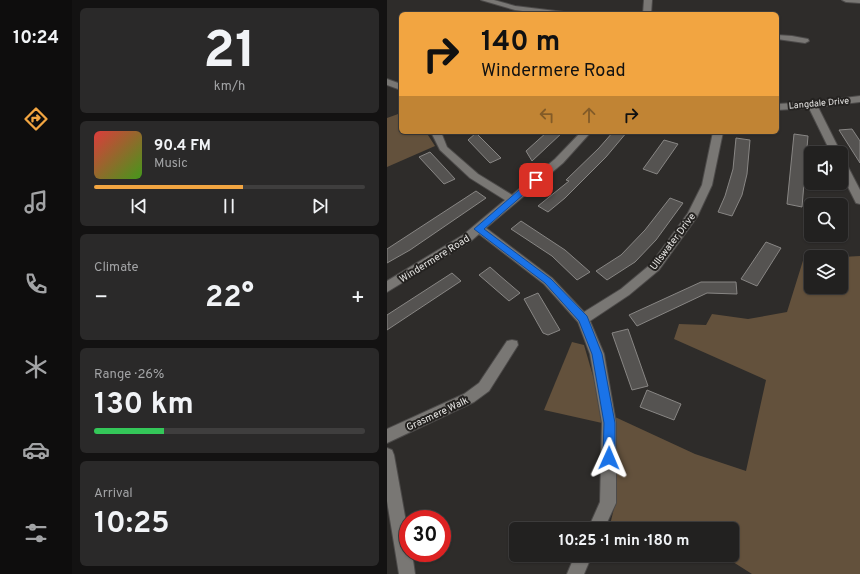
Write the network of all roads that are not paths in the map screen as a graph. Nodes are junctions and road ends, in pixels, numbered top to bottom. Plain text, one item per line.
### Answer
1 (485, 0) edge
2 (648, 0) edge
3 (846, 0) edge
4 (860, 1) edge
5 (515, 8) junction
6 (511, 12) edge
7 (548, 12) edge
8 (647, 12) edge
9 (779, 37) edge
10 (805, 41) dead end
11 (387, 82) edge
12 (399, 86) edge
13 (860, 100) edge
14 (812, 105) junction
15 (779, 106) edge
16 (437, 134) edge
17 (584, 134) edge
18 (718, 134) edge
19 (832, 146) edge
20 (848, 177) edge
21 (513, 200) junction
22 (860, 200) edge
23 (479, 229) junction
24 (387, 287) edge
25 (583, 319) junction
26 (512, 345) dead end
27 (387, 436) edge
28 (387, 455) edge
29 (599, 522) edge
30 (581, 562) edge
31 (407, 574) edge
32 (575, 574) edge

1 - 5 street
2 - 8 street
3 - 4 street
5 - 6 street
5 - 7 street
9 - 10 street
11 - 12 street
13 - 14 street, Langdale Drive
14 - 15 street, Langdale Drive
14 - 19 street
16 - 21 street
17 - 21 street, Windermere Road
18 - 25 street, Ullswater Drive
20 - 22 street
21 - 23 street, Windermere Road
23 - 24 street, Windermere Road
23 - 25 street
25 - 29 street
26 - 27 street, Grasmere Walk
28 - 31 street
30 - 32 street

